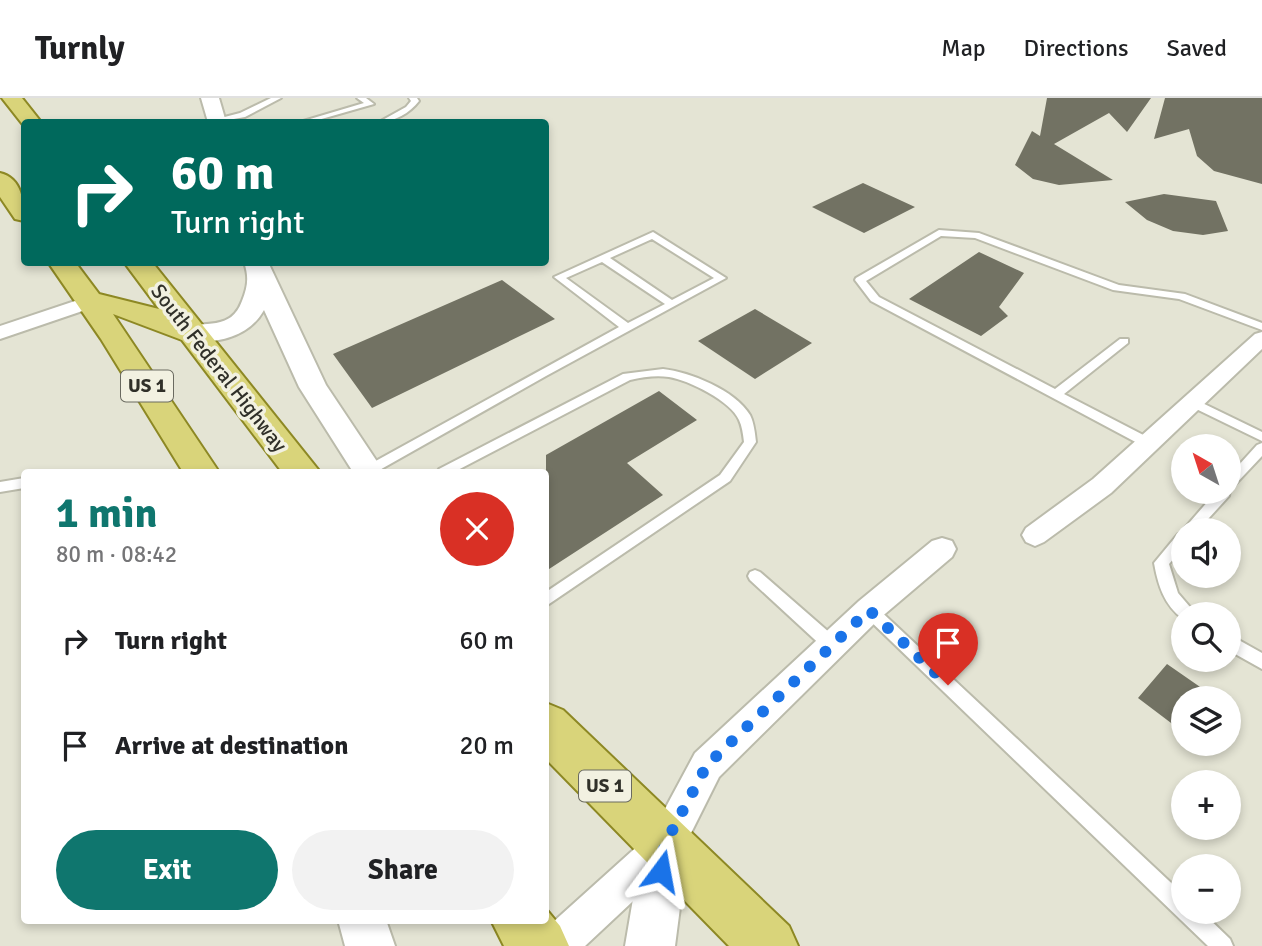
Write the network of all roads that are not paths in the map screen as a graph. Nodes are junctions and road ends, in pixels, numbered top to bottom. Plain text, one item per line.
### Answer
1 (12, 98) edge
2 (210, 98) edge
3 (277, 98) edge
4 (361, 98) edge
5 (413, 98) edge
6 (242, 115) junction
7 (29, 119) edge
8 (216, 119) edge
9 (225, 119) edge
10 (247, 119) edge
11 (315, 119) edge
12 (388, 119) edge
13 (0, 180) edge
14 (21, 210) edge
15 (603, 258) junction
16 (64, 266) edge
17 (140, 266) edge
18 (259, 270) edge
19 (90, 302) junction
20 (672, 304) junction
21 (1262, 327) edge
22 (627, 328) junction
23 (0, 333) edge
24 (189, 333) junction
25 (1262, 338) edge
26 (1124, 341) dead end
27 (1055, 395) junction
28 (1192, 402) junction
29 (1262, 437) edge
30 (1148, 443) junction
31 (1262, 448) edge
32 (199, 469) edge
33 (300, 469) edge
34 (367, 469) edge
35 (374, 469) edge
36 (450, 469) edge
37 (1241, 471) edge
38 (21, 484) edge
39 (0, 487) edge
40 (1213, 504) edge
41 (1201, 518) edge
42 (1034, 535) dead end
43 (942, 549) dead end
44 (1171, 552) edge
45 (755, 576) dead end
46 (549, 598) edge
47 (1175, 602) edge
48 (869, 610) junction
49 (832, 645) junction
50 (1241, 648) edge
51 (1262, 662) edge
52 (549, 729) edge
53 (664, 846) junction
54 (1171, 897) edge
55 (363, 924) edge
56 (522, 924) edge
57 (1200, 924) edge
58 (370, 946) edge
59 (540, 946) edge
60 (556, 946) edge
61 (650, 946) edge
62 (769, 946) edge
63 (1223, 946) edge

1 - 7 main road
2 - 8 street
3 - 6 lane
4 - 11 lane
5 - 12 lane
6 - 9 lane
6 - 10 lane
13 - 14 main road
15 - 20 lane
15 - 20 lane
15 - 22 lane
16 - 19 main road, US 1
17 - 24 main road, South Federal Highway
18 - 24 street
18 - 34 street
19 - 23 street
19 - 24 main road
19 - 32 main road, US 1
20 - 22 lane
21 - 27 lane
22 - 35 lane
24 - 33 main road, South Federal Highway
25 - 28 street
26 - 27 lane
27 - 30 lane
28 - 29 lane
28 - 30 street
30 - 42 street
31 - 37 lane
36 - 46 lane
38 - 39 lane
40 - 41 lane
43 - 48 street
44 - 47 lane
45 - 49 lane
48 - 49 street
48 - 54 lane
49 - 53 street
50 - 51 lane
52 - 53 main road, US 1
53 - 60 street
53 - 61 street
53 - 62 main road, US 1
55 - 58 street
56 - 59 main road
57 - 63 lane

